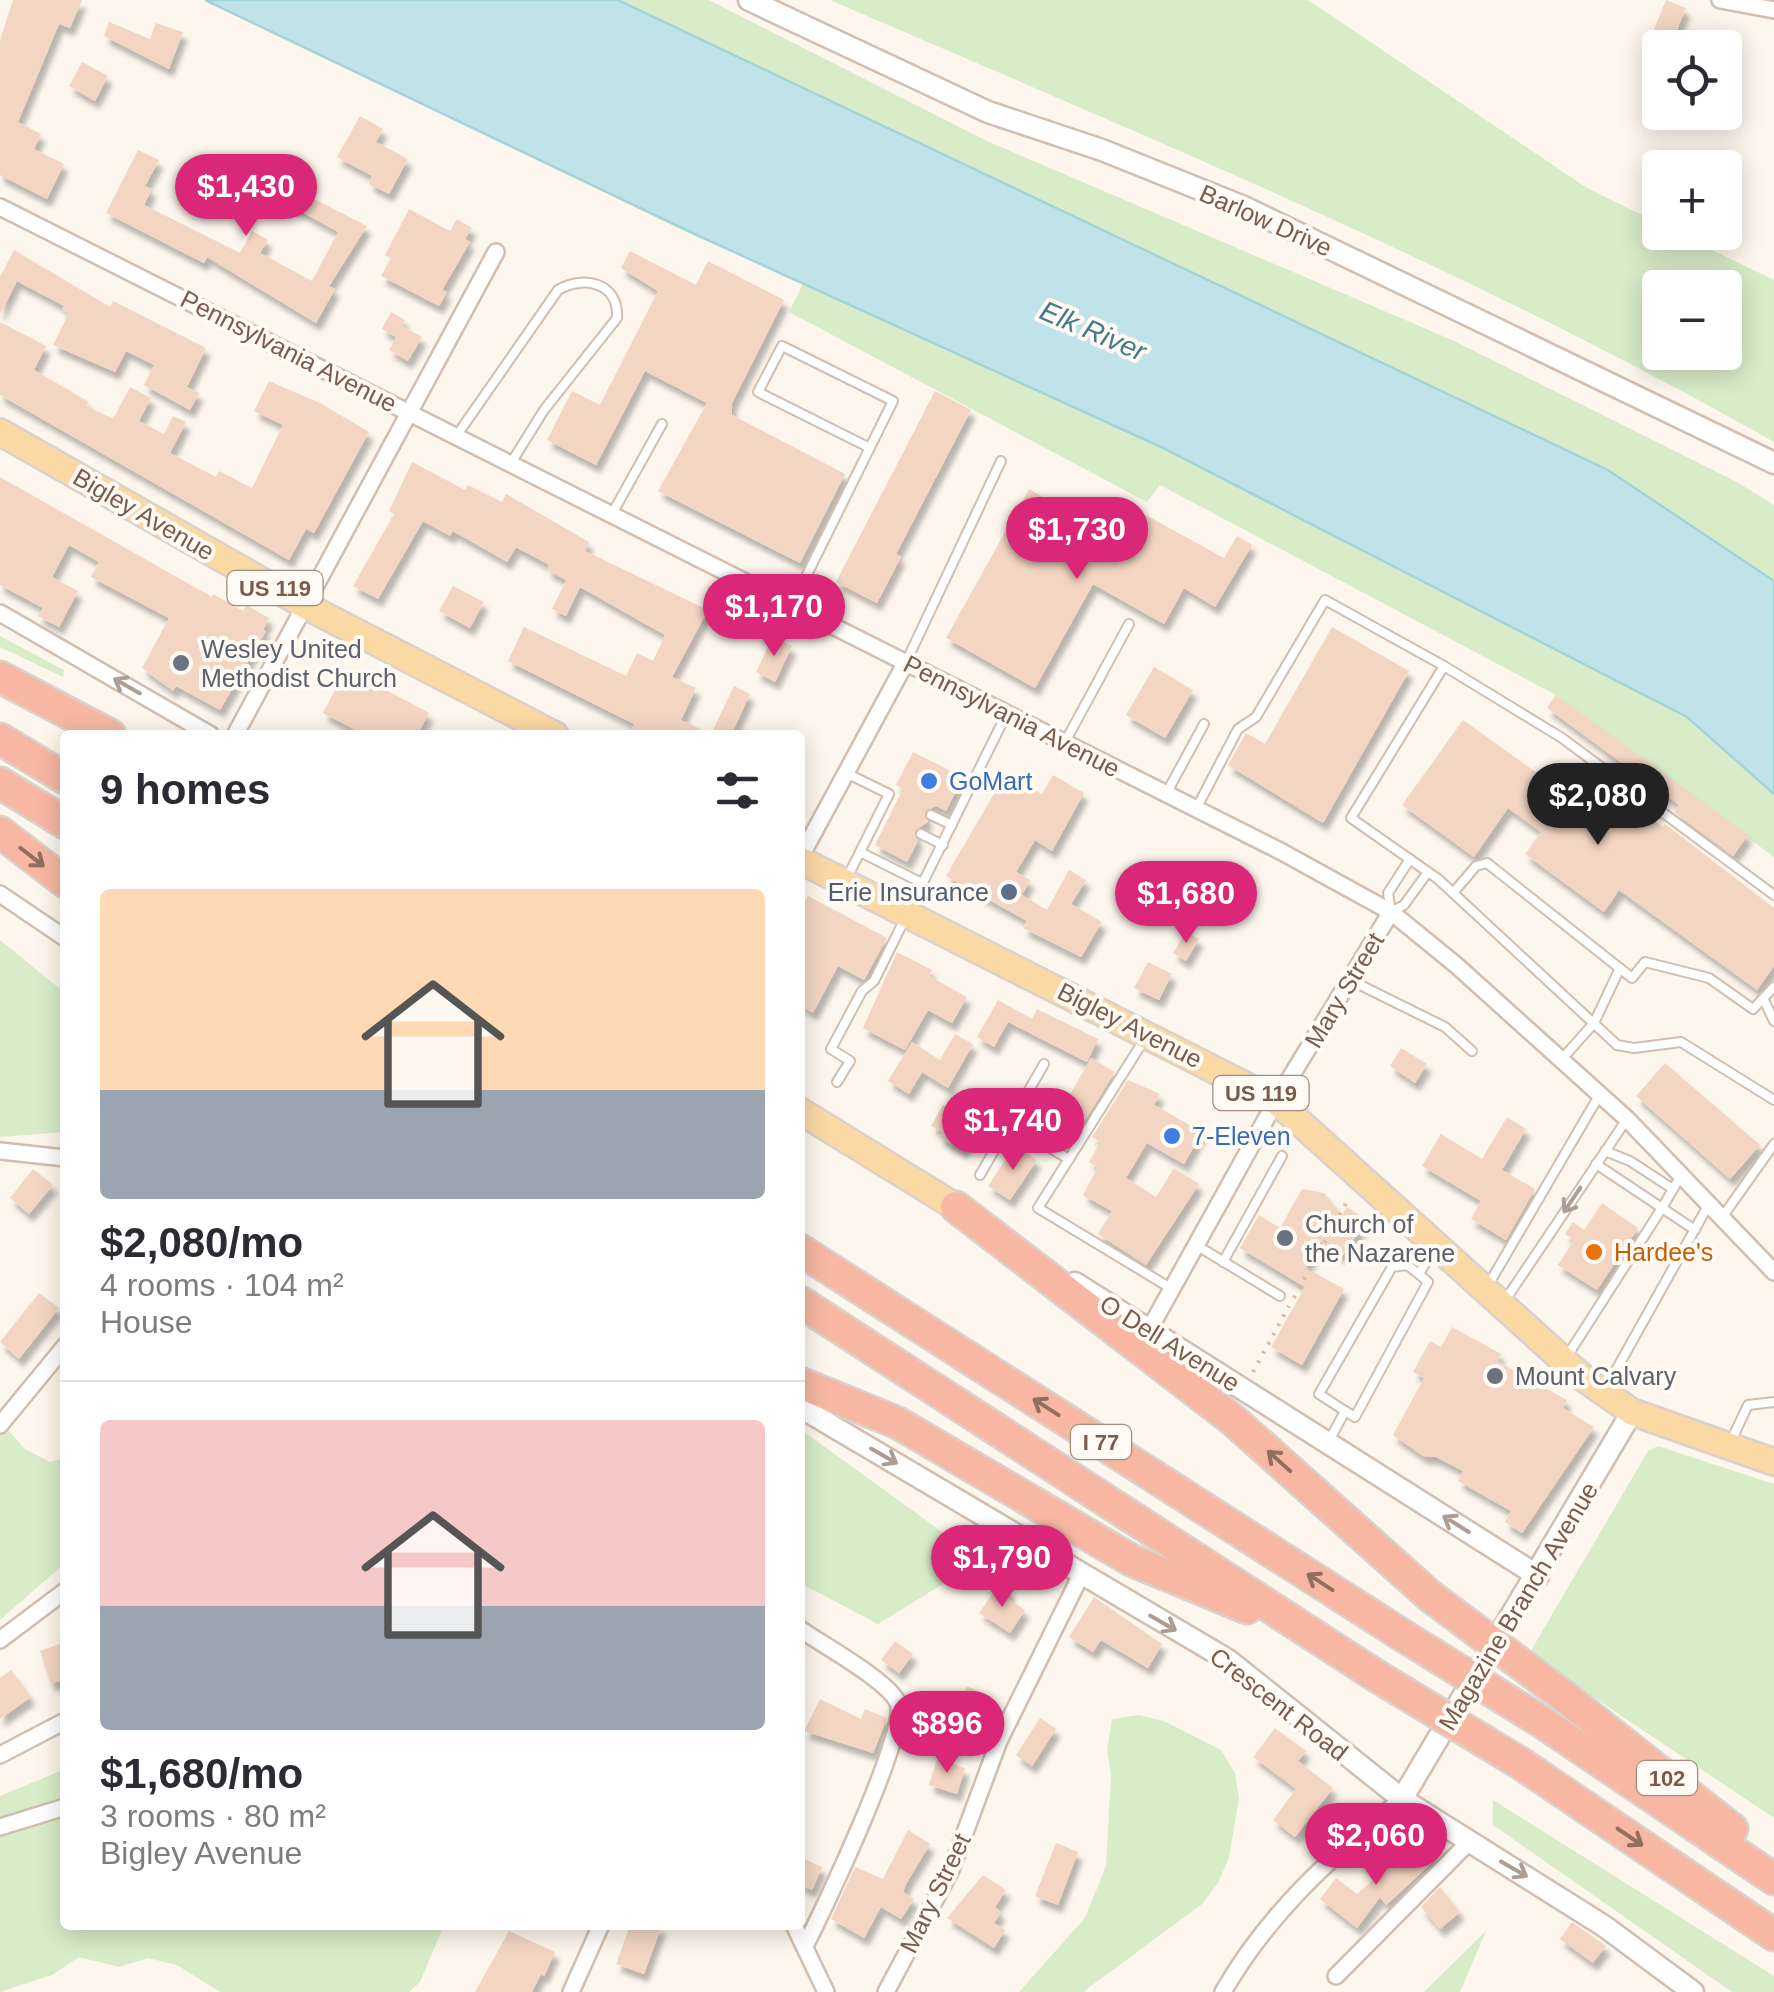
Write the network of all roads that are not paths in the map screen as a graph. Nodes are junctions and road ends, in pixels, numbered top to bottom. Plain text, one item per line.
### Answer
1 (748, 0) edge
2 (1720, 0) edge
3 (1774, 10) edge
4 (0, 207) edge
5 (496, 252) dead end
6 (408, 410) junction
7 (662, 424) dead end
8 (0, 432) edge
9 (458, 435) junction
10 (870, 448) junction
11 (1001, 461) dead end
12 (511, 462) junction
13 (1774, 463) edge
14 (612, 514) junction
15 (304, 605) junction
16 (792, 605) junction
17 (0, 613) edge
18 (1129, 624) dead end
19 (906, 662) junction
20 (1444, 666) junction
21 (0, 677) edge
22 (1007, 714) junction
23 (1204, 724) dead end
24 (101, 730) edge
25 (202, 730) edge
26 (238, 730) edge
27 (545, 730) edge
28 (0, 739) edge
29 (1064, 742) junction
30 (846, 773) junction
31 (60, 775) edge
32 (0, 782) edge
33 (888, 794) junction
34 (1166, 794) junction
35 (898, 799) dead end
36 (1196, 809) junction
37 (879, 814) junction
38 (931, 815) dead end
39 (888, 818) dead end
40 (60, 820) edge
41 (952, 825) junction
42 (0, 832) edge
43 (922, 834) dead end
44 (943, 845) junction
45 (805, 850) edge
46 (860, 852) junction
47 (1410, 859) junction
48 (805, 862) edge
49 (1428, 872) junction
50 (60, 878) edge
51 (846, 882) junction
52 (924, 884) junction
53 (1453, 893) junction
54 (0, 894) edge
55 (1774, 895) edge
56 (1392, 912) junction
57 (909, 914) junction
58 (60, 935) edge
59 (1620, 968) junction
60 (1350, 980) junction
61 (1774, 987) edge
62 (1764, 1000) junction
63 (1774, 1021) edge
64 (1594, 1023) junction
65 (1148, 1034) junction
66 (1472, 1051) dead end
67 (1562, 1059) junction
68 (1044, 1064) dead end
69 (837, 1082) dead end
70 (1600, 1094) junction
71 (1774, 1100) edge
72 (1276, 1101) junction
73 (805, 1114) edge
74 (1627, 1119) junction
75 (1010, 1124) junction
76 (1774, 1144) edge
77 (0, 1151) edge
78 (1605, 1151) junction
79 (1282, 1156) dead end
80 (60, 1157) edge
81 (1069, 1159) junction
82 (1596, 1164) junction
83 (1682, 1173) junction
84 (980, 1175) dead end
85 (1673, 1189) junction
86 (1710, 1202) junction
87 (956, 1207) junction
88 (1662, 1208) junction
89 (1723, 1216) junction
90 (1695, 1230) junction
91 (1436, 1245) junction
92 (1196, 1246) junction
93 (805, 1253) edge
94 (1223, 1262) junction
95 (1774, 1272) edge
96 (1420, 1274) junction
97 (1172, 1290) junction
98 (1280, 1296) dead end
99 (1493, 1299) junction
100 (805, 1305) edge
101 (1149, 1330) junction
102 (60, 1352) edge
103 (1564, 1362) junction
104 (805, 1385) edge
105 (1604, 1392) junction
106 (1774, 1402) edge
107 (805, 1410) edge
108 (1345, 1410) junction
109 (1632, 1412) junction
110 (0, 1425) edge
111 (1328, 1443) junction
112 (1728, 1447) junction
113 (1774, 1462) edge
114 (1081, 1575) junction
115 (1538, 1576) junction
116 (60, 1594) edge
117 (805, 1633) edge
118 (1316, 1636) junction
119 (0, 1640) edge
120 (60, 1724) edge
121 (0, 1755) edge
122 (1402, 1799) junction
123 (60, 1809) edge
124 (0, 1827) edge
125 (1468, 1843) junction
126 (1774, 1862) edge
127 (1774, 1879) edge
128 (598, 1930) edge
129 (797, 1930) edge
130 (1774, 1935) edge
131 (805, 1946) junction
132 (1336, 1976) dead end
133 (571, 1992) edge
134 (826, 1992) edge
135 (886, 1992) edge
136 (1223, 1992) edge
137 (1694, 1992) edge

1 - 13 street, Barlow Drive
2 - 3 street
4 - 6 street, Pennsylvania Avenue
5 - 6 street
6 - 9 street, Pennsylvania Avenue
6 - 15 street
7 - 14 lane
8 - 15 main road, Bigley Avenue / US 119
9 - 12 street, Pennsylvania Avenue
9 - 12 lane
10 - 10 lane
10 - 16 lane
11 - 19 lane
12 - 14 street, Pennsylvania Avenue
14 - 16 street, Pennsylvania Avenue
15 - 26 street
15 - 27 main road, Bigley Avenue / US 119
16 - 19 street, Pennsylvania Avenue
25 -> 17 street
18 - 29 lane
19 - 22 street, Pennsylvania Avenue
19 - 30 street
20 - 36 lane
20 - 47 lane
20 - 55 lane
21 - 24 highway
22 - 29 street, Pennsylvania Avenue
22 - 41 lane
23 - 34 lane
28 - 31 highway
29 - 34 street, Pennsylvania Avenue
30 - 33 lane
30 - 45 street
32 - 40 highway
33 - 35 lane
33 - 37 lane
34 - 36 street, Pennsylvania Avenue
36 - 56 street, Pennsylvania Avenue
37 - 39 lane
37 - 46 lane
38 - 41 lane
41 - 44 lane
42 -> 50 highway
43 - 44 lane
44 - 52 lane
46 - 51 lane
46 - 52 lane
47 - 49 lane
47 - 56 lane
48 - 51 main road, Bigley Avenue / US 119
49 - 53 lane
49 - 56 lane
51 - 57 main road, Bigley Avenue / US 119
52 - 57 lane
53 - 59 lane
53 - 64 lane
54 - 58 street
56 - 60 street, Mary Street
56 - 67 street, Pennsylvania Avenue
57 - 65 main road, Bigley Avenue / US 119
57 - 69 lane
59 - 62 lane
59 - 64 lane
60 - 66 lane
60 - 72 street, Mary Street
61 - 62 lane
62 - 63 lane
64 - 67 lane
64 - 71 lane
65 - 72 main road, Bigley Avenue / US 119
65 - 81 lane
67 - 70 street, Pennsylvania Avenue
68 - 75 lane
70 - 74 street, Pennsylvania Avenue
70 - 99 lane
72 - 91 main road, Bigley Avenue / US 119
72 - 92 street, Mary Street
73 - 87 main road, O Dell Avenue
74 - 78 lane
74 - 83 street, Pennsylvania Avenue
75 - 81 lane
75 - 84 lane
76 - 89 lane
77 - 80 street
78 - 82 lane
78 - 85 lane
79 - 94 lane
81 - 97 lane
82 - 88 lane
82 -> 99 lane
83 - 85 lane
83 - 86 street, Pennsylvania Avenue
85 - 88 lane
86 - 89 street, Pennsylvania Avenue
86 - 90 lane
87 - 101 street, O Dell Avenue
126 -> 87 highway, 102, bridge
88 - 90 lane
88 - 103 lane
89 - 95 street, Pennsylvania Avenue
90 - 105 lane
91 - 96 lane
91 - 99 main road, Bigley Avenue / US 119
92 - 94 lane
92 - 97 street, Mary Street
127 -> 93 highway, I 77, bridge
94 - 98 lane
96 - 108 lane
96 - 108 lane
97 - 101 street, Mary Street
99 - 103 main road, Bigley Avenue / US 119
100 - 118 highway, I 77
101 - 111 street, O Dell Avenue
102 - 110 street
103 - 105 main road, Bigley Avenue / US 119
104 - 118 highway
105 - 109 main road, Bigley Avenue / US 119
106 - 112 lane
107 -> 114 street, Crescent Road
108 - 111 lane
109 - 112 main road, Bigley Avenue / US 119
109 - 115 street, Magazine Branch Avenue
115 -> 111 street, O Dell Avenue
112 - 113 main road, Bigley Avenue / US 119
114 -> 122 street, Crescent Road
114 - 135 street, Mary Street
115 - 122 street, Magazine Branch Avenue
116 - 119 street
117 - 131 street
118 -> 130 highway, I 77, bridge
120 - 121 street
122 - 125 street, Crescent Road
122 - 136 street
123 - 124 street
125 - 132 street
125 -> 137 street, Crescent Road
128 - 133 street
129 - 131 street
131 - 134 street

